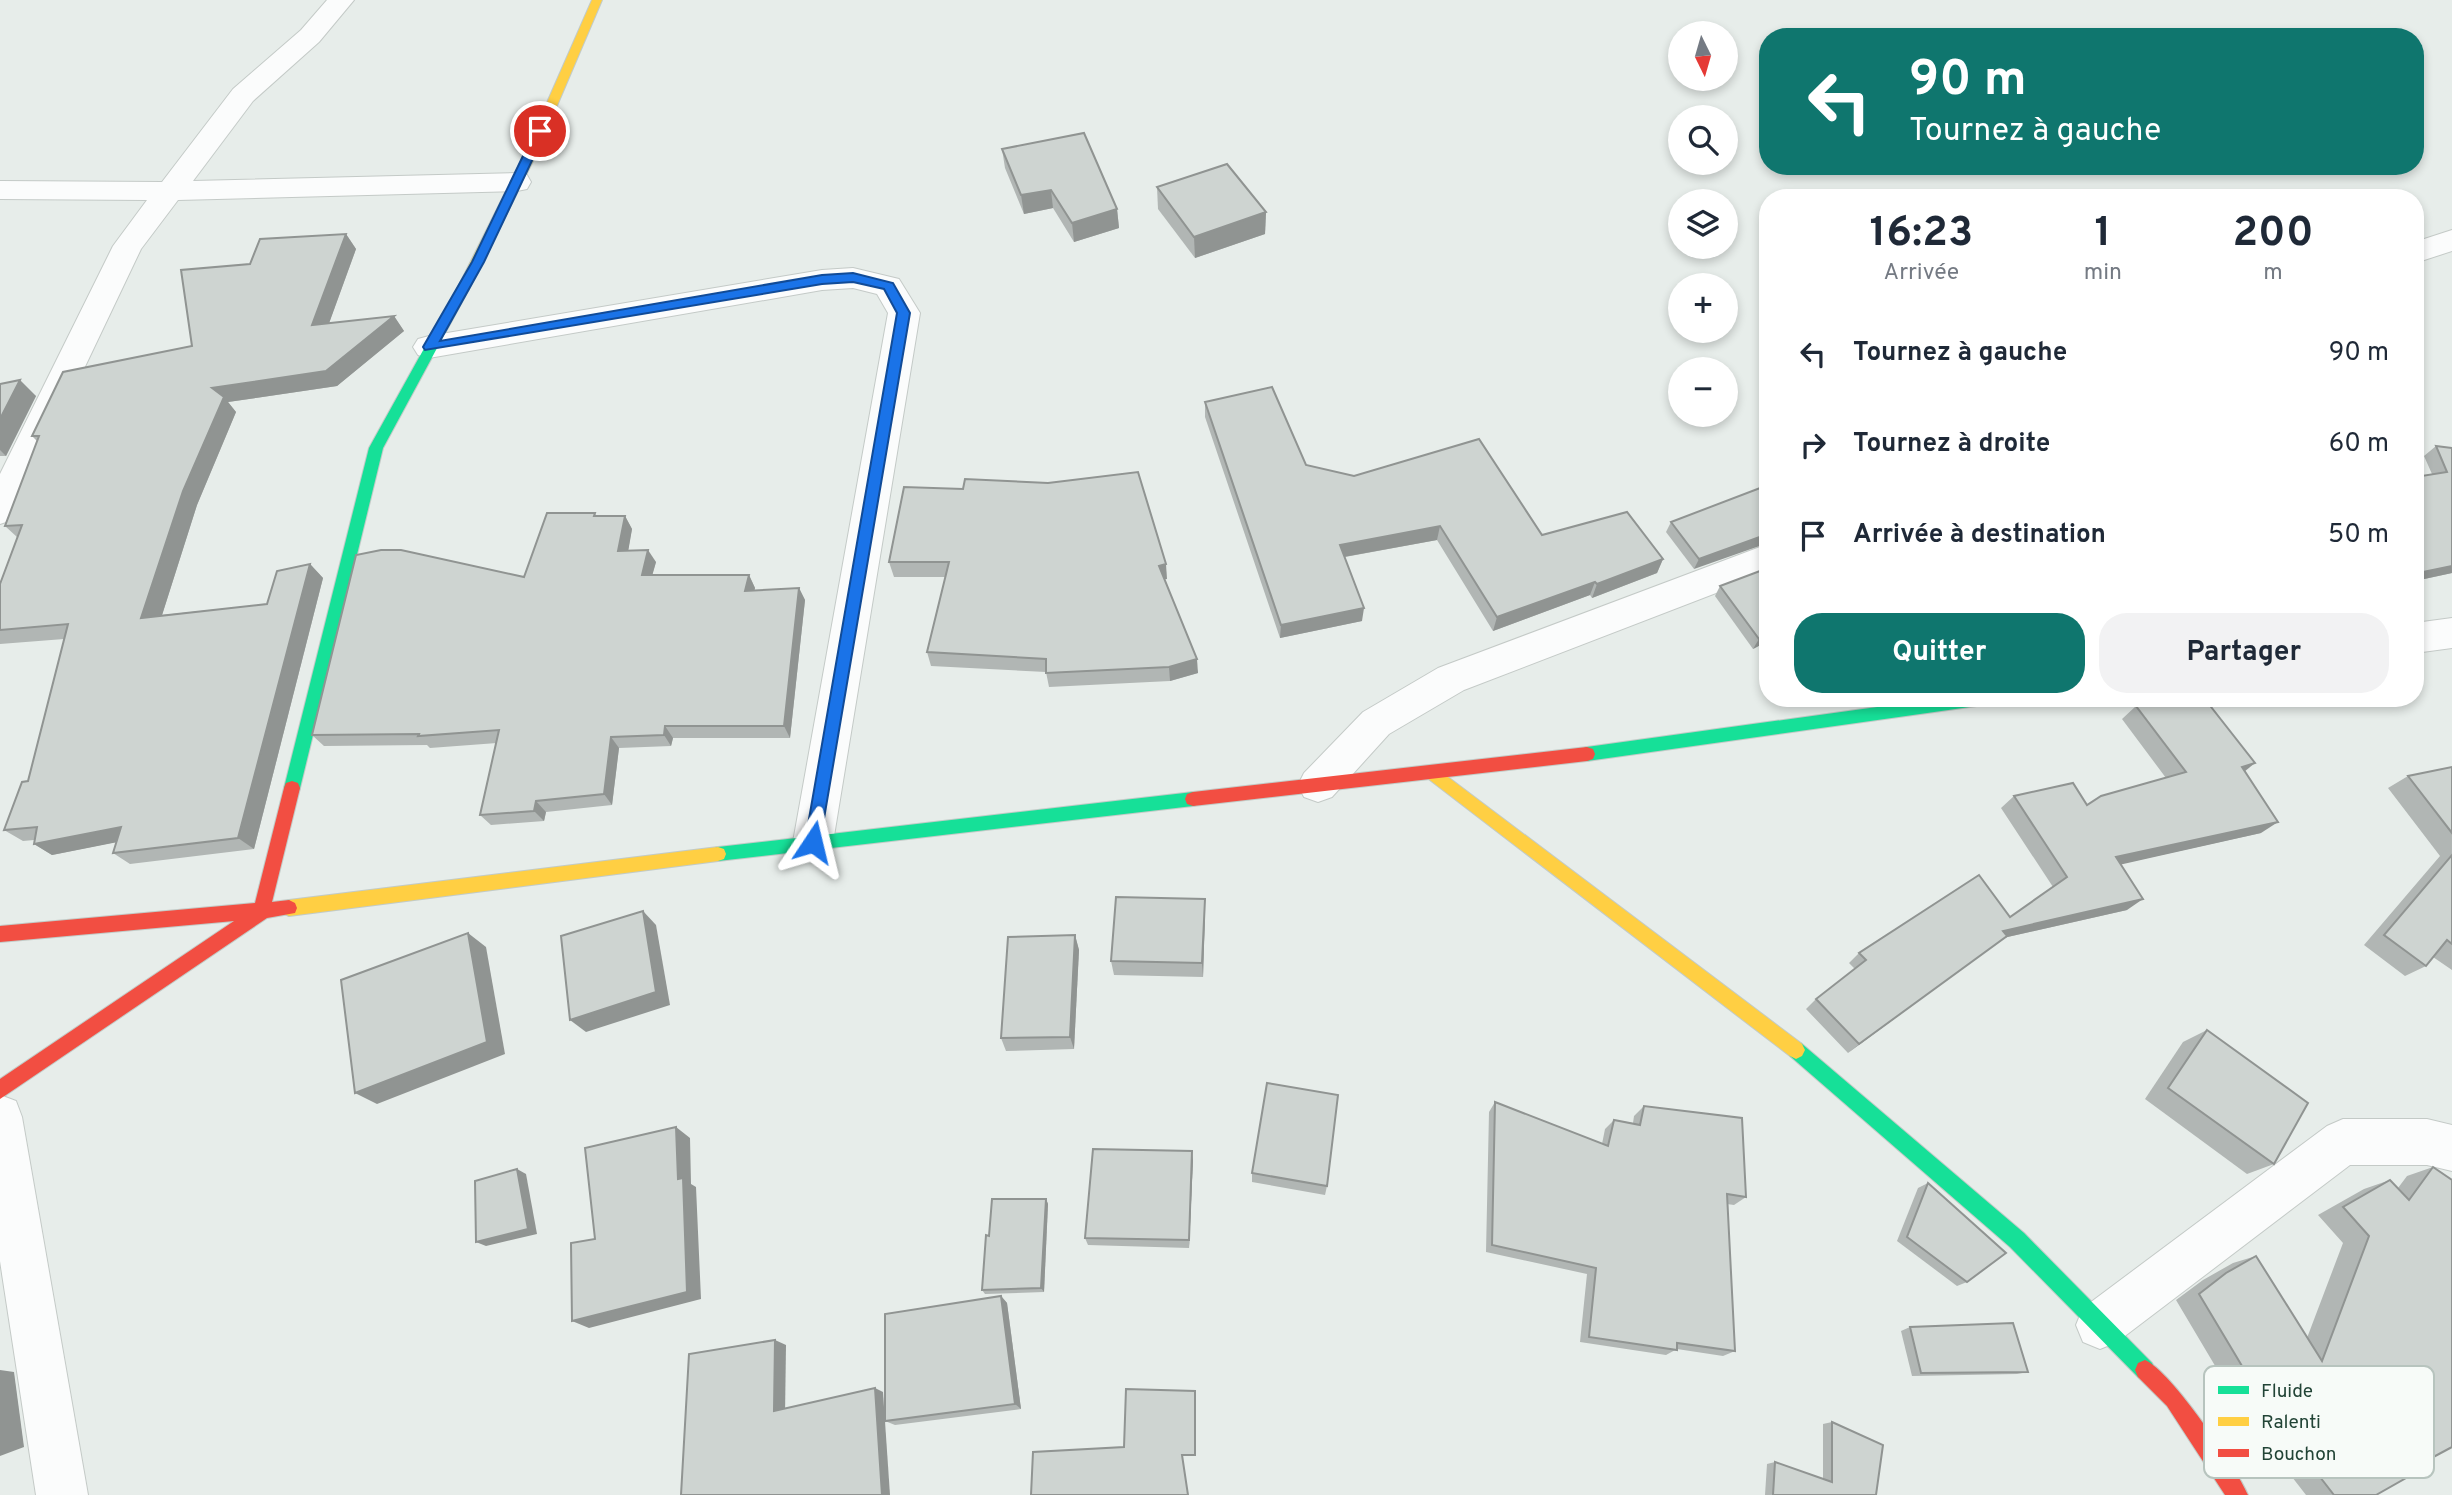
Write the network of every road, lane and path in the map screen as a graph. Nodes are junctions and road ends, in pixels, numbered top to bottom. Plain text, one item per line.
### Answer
1 (341, 0) edge
2 (597, 0) edge
3 (517, 182) junction
4 (0, 190) edge
5 (169, 191) junction
6 (2452, 240) edge
7 (2424, 250) edge
8 (429, 347) junction
9 (0, 511) edge
10 (1759, 561) edge
11 (2452, 633) edge
12 (2424, 637) edge
13 (1929, 707) edge
14 (1432, 772) junction
15 (1318, 785) junction
16 (813, 842) junction
17 (261, 912) junction
18 (0, 934) edge
19 (0, 1090) edge
20 (0, 1117) edge
21 (2452, 1148) edge
22 (2101, 1325) junction
23 (2204, 1445) edge
24 (2226, 1478) edge
25 (62, 1495) edge
26 (2237, 1495) edge

1 - 5 street
2 - 3 street
3 - 5 street
3 - 8 street
4 - 5 street
5 - 9 street
6 - 7 street
8 - 16 street
8 - 17 street
10 - 15 street
11 - 12 street
13 - 14 street
14 - 15 street
14 - 22 street
15 - 16 street
16 - 17 street
17 - 18 street
17 - 19 street
20 - 25 street
21 - 22 street
22 - 23 street
24 - 26 street

